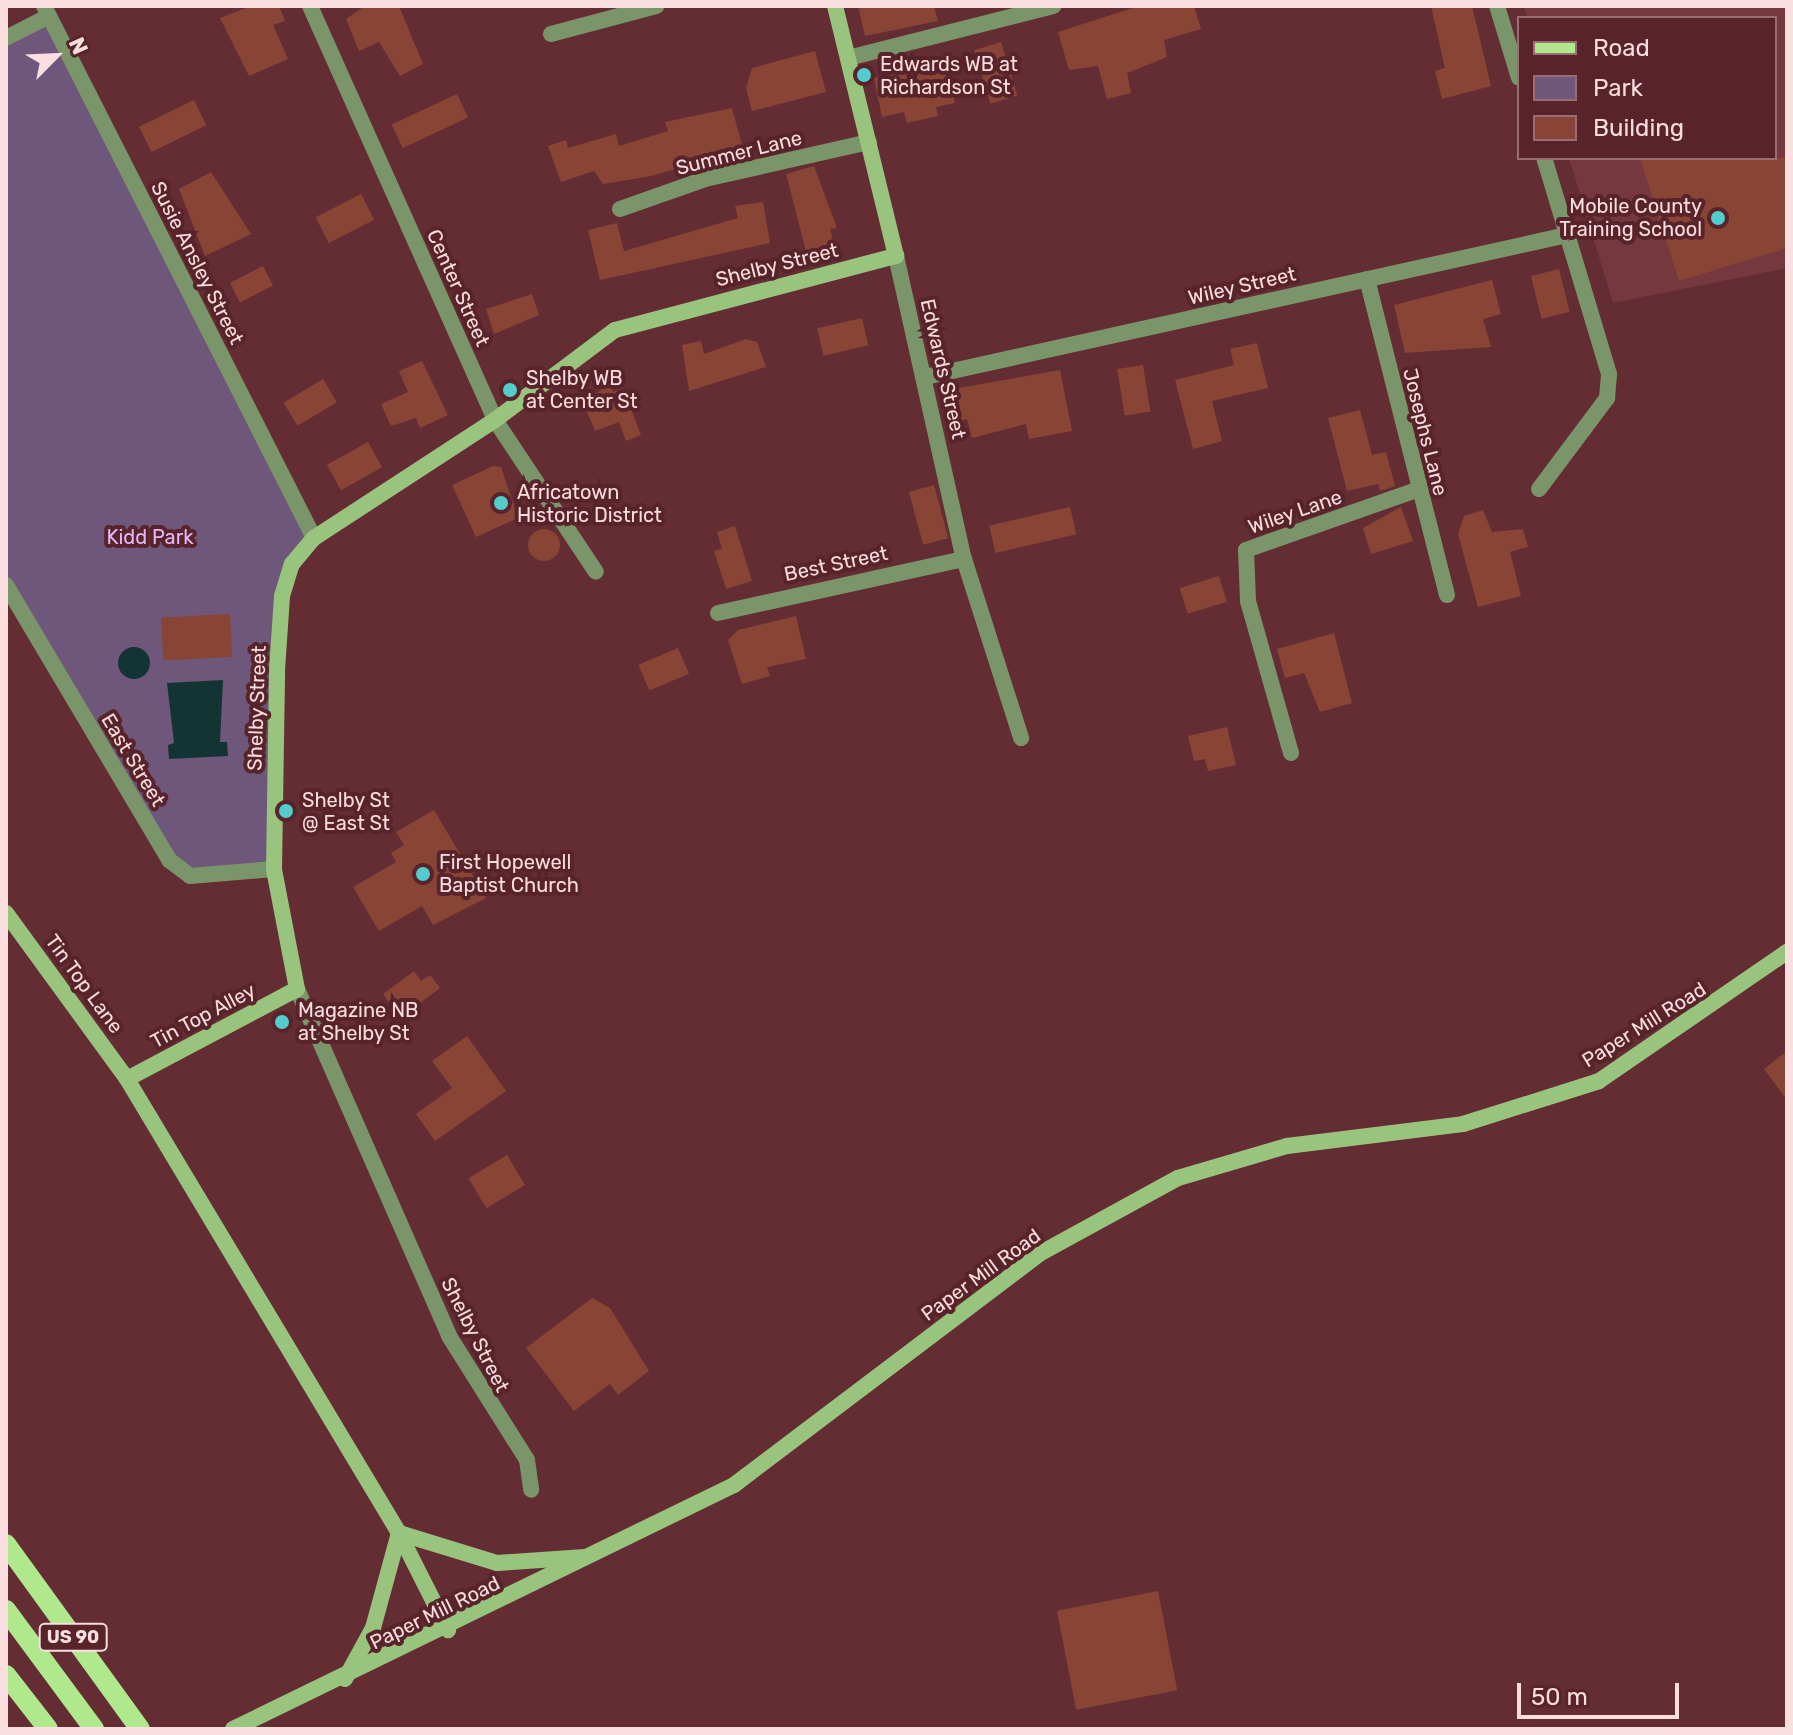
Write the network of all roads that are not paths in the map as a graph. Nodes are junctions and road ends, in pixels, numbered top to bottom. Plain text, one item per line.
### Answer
1 (310, 6) edge
2 (656, 6) edge
3 (835, 6) edge
4 (1054, 6) edge
5 (1497, 6) edge
6 (47, 11) edge
7 (551, 34) dead end
8 (6, 38) edge
9 (848, 58) junction
10 (1517, 71) edge
11 (869, 142) junction
12 (1545, 160) edge
13 (620, 209) dead end
14 (1567, 235) junction
15 (896, 256) junction
16 (1367, 279) junction
17 (925, 377) junction
18 (495, 420) junction
19 (1419, 489) junction
20 (1539, 489) dead end
21 (314, 538) junction
22 (964, 559) junction
23 (596, 572) dead end
24 (6, 585) edge
25 (1447, 595) dead end
26 (718, 613) dead end
27 (1021, 738) dead end
28 (1291, 753) dead end
29 (274, 869) junction
30 (6, 913) edge
31 (1787, 952) edge
32 (297, 989) junction
33 (127, 1079) junction
34 (531, 1490) dead end
35 (399, 1533) junction
36 (6, 1544) edge
37 (592, 1557) junction
38 (6, 1610) edge
39 (448, 1630) junction
40 (6, 1675) edge
41 (345, 1679) junction
42 (48, 1729) edge
43 (94, 1729) edge
44 (140, 1729) edge
45 (233, 1729) edge

1 - 18 street, Center Street
2 - 7 street
3 - 9 street, Edwards Street
4 - 9 street
5 - 10 street
6 - 8 street
6 - 21 street, Susie Ansley Street
9 - 11 street, Edwards Street
11 - 13 street, Summer Lane
11 - 15 street, Edwards Street
12 - 14 street
14 - 16 street, Wiley Street
14 - 20 street
15 - 17 street, Edwards Street
15 - 18 street, Shelby Street
16 - 17 street, Wiley Street
16 - 19 street, Josephs Lane
17 - 22 street, Edwards Street
18 - 21 street, Shelby Street
18 - 23 street, Center Street
19 - 25 street, Josephs Lane
19 - 28 street, Wiley Lane
21 - 29 street, Shelby Street
22 - 26 street, Best Street
22 - 27 street, Edwards Street
24 - 29 street, East Street
29 - 32 street, Shelby Street
30 - 33 street, Tin Top Lane
31 - 37 street, Paper Mill Road
32 - 33 street, Tin Top Alley
32 - 34 street, Shelby Street
33 - 35 street, Tin Top Lane
35 - 37 street
35 - 39 street, Tin Top Lane
35 - 41 street
36 - 44 main road, US 90
37 - 39 street, Paper Mill Road
38 - 43 main road, US 90
39 - 41 street, Paper Mill Road
40 - 42 main road
41 - 45 street, Paper Mill Road

